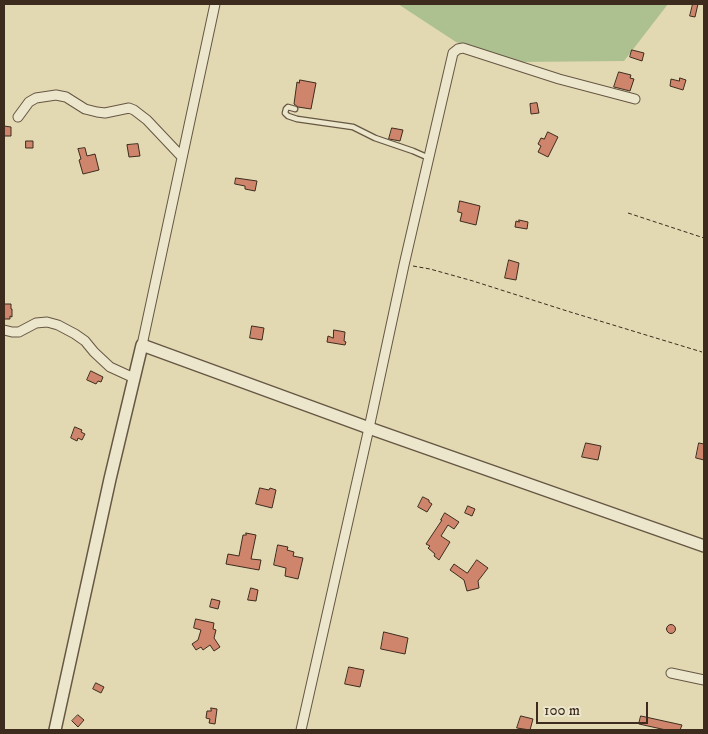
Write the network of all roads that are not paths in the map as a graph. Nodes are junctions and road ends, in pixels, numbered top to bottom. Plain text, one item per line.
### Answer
1 (215, 4) edge
2 (635, 99) dead end
3 (296, 109) dead end
4 (18, 116) dead end
5 (181, 156) junction
6 (429, 158) junction
7 (4, 330) edge
8 (142, 345) junction
9 (134, 378) junction
10 (369, 428) junction
11 (704, 546) edge
12 (671, 673) dead end
13 (704, 680) edge
14 (55, 730) edge
15 (301, 730) edge

1 - 5 street
2 - 6 street
3 - 6 lane
4 - 5 street
5 - 8 street
6 - 10 street
7 - 9 street
8 - 9 street
8 - 10 street
9 - 14 street
10 - 11 street
10 - 15 street
12 - 13 street

